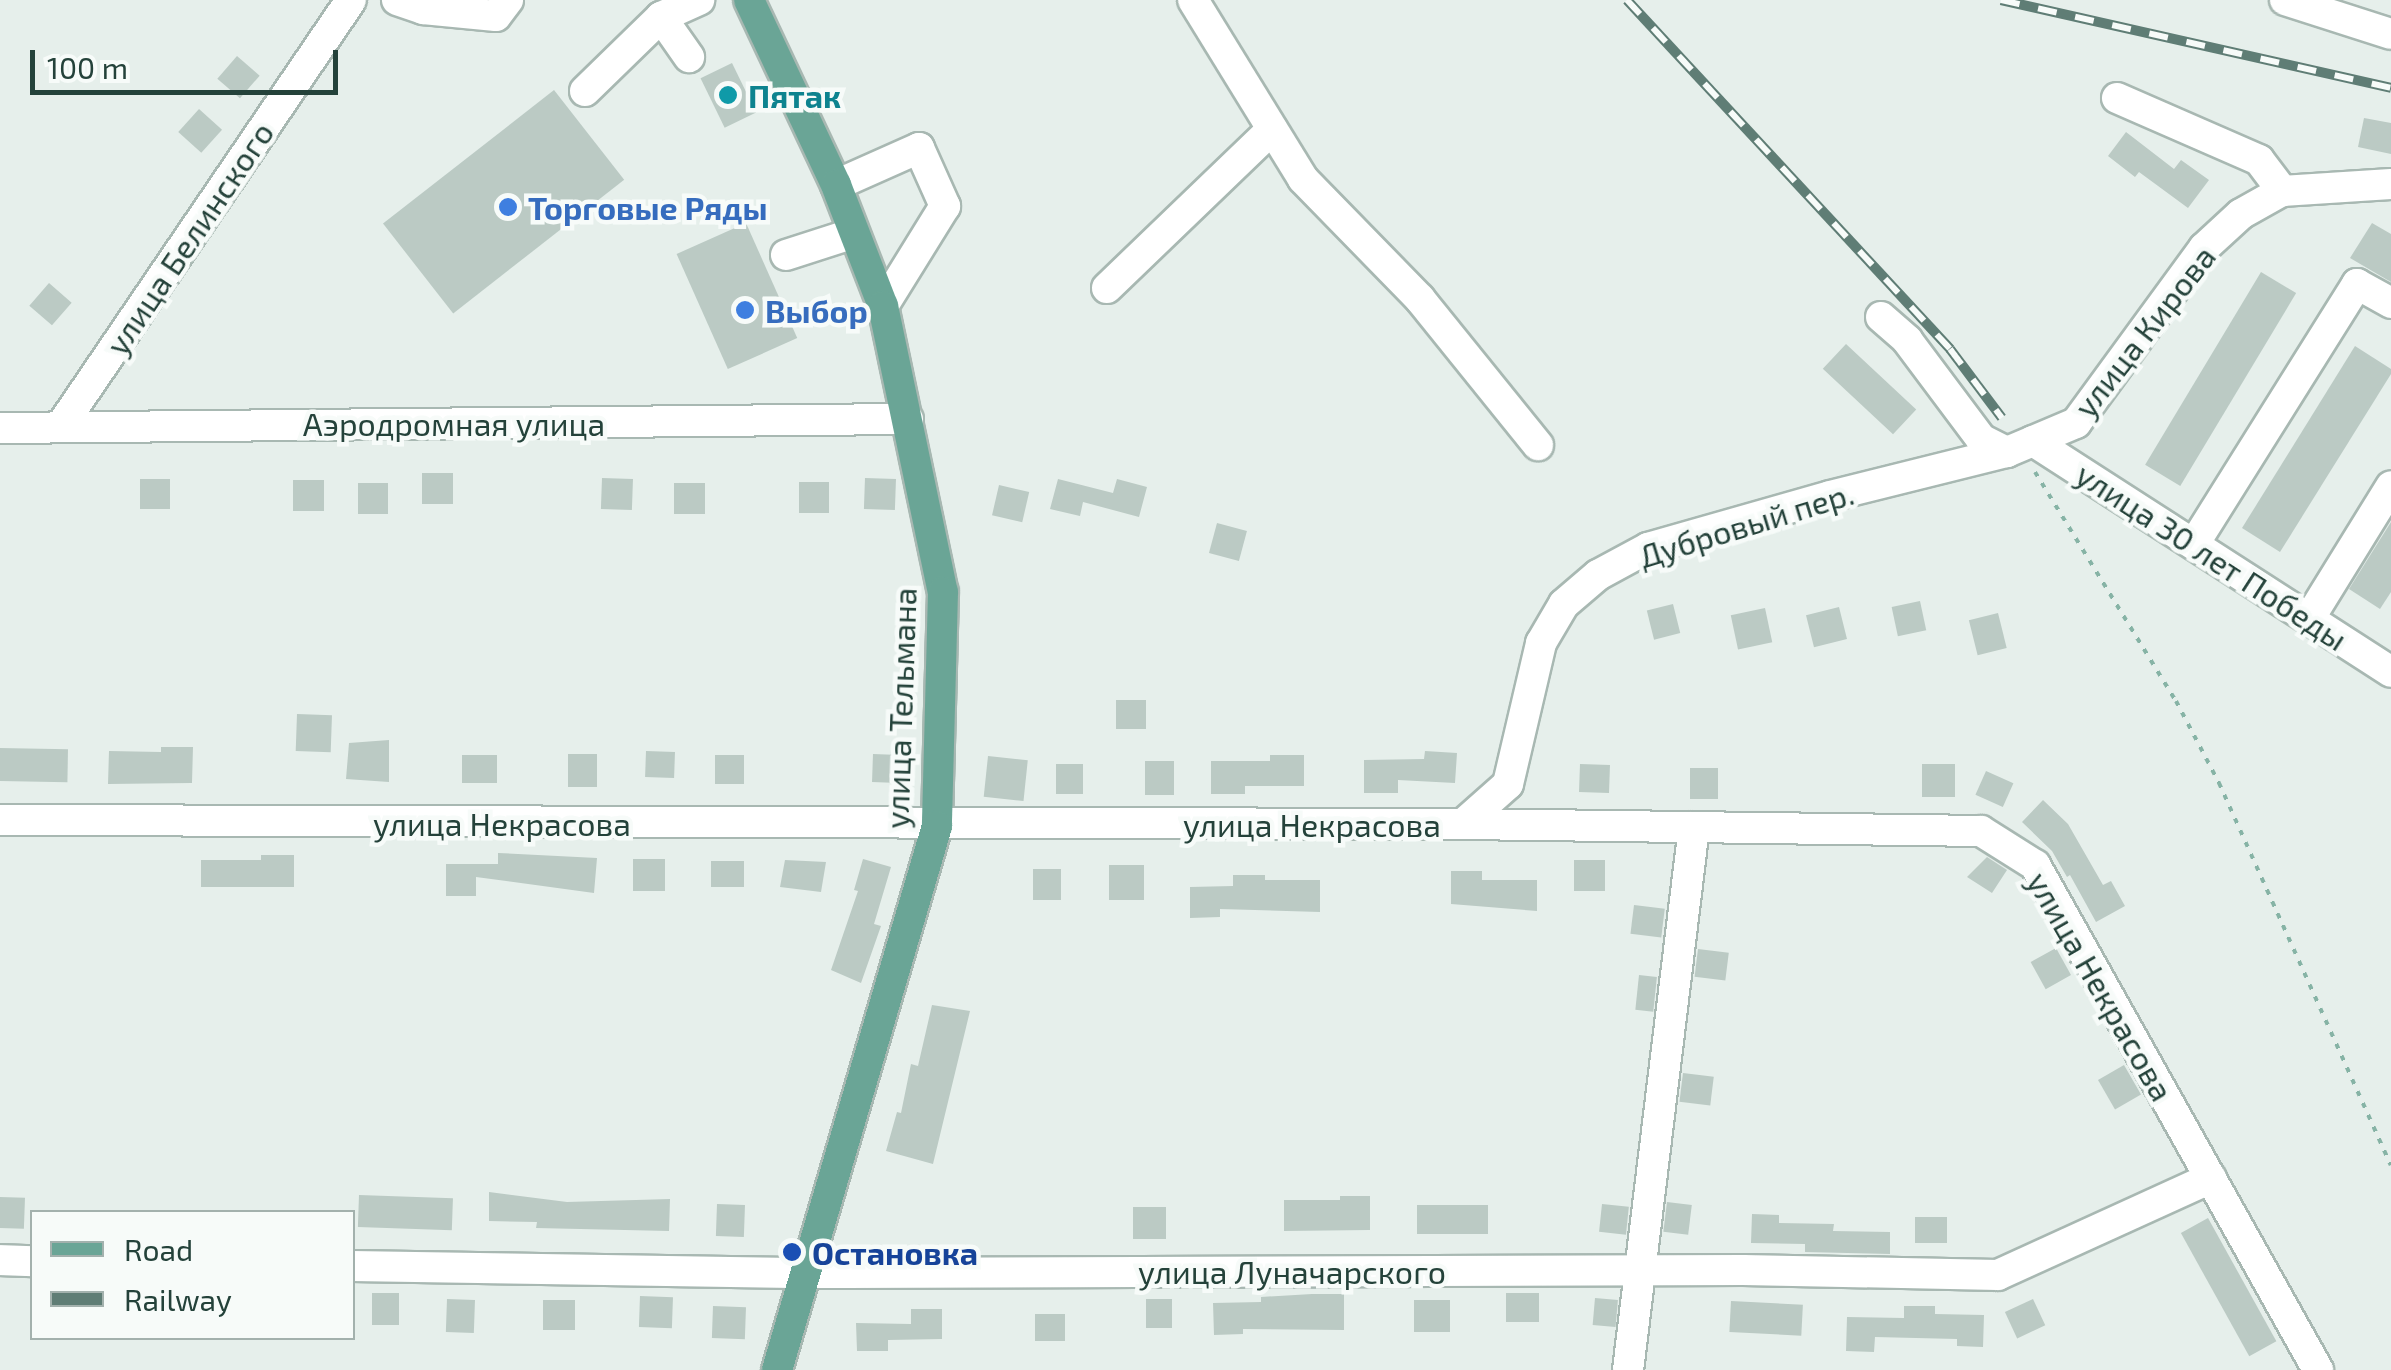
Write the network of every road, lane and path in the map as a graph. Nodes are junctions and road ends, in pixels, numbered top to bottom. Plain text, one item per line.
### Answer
1 (351, 0) edge
2 (398, 0) edge
3 (508, 0) edge
4 (699, 0) edge
5 (748, 0) edge
6 (1193, 0) edge
7 (2285, 0) edge
8 (665, 10) edge
9 (2391, 34) edge
10 (689, 57) dead end
11 (585, 91) dead end
12 (2117, 98) dead end
13 (1272, 129) junction
14 (2391, 184) edge
15 (836, 185) junction
16 (2282, 191) junction
17 (854, 232) junction
18 (786, 255) dead end
19 (1106, 288) dead end
20 (2391, 304) edge
21 (883, 306) junction
22 (1881, 318) dead end
23 (908, 419) junction
24 (61, 426) junction
25 (0, 428) edge
26 (1538, 444) dead end
27 (2020, 447) junction
28 (2391, 486) edge
29 (2194, 544) junction
30 (2310, 619) junction
31 (2391, 672) edge
32 (0, 820) edge
33 (1464, 824) junction
34 (937, 826) junction
35 (1694, 827) junction
36 (2391, 1164) edge
37 (2211, 1178) junction
38 (0, 1260) edge
39 (30, 1261) edge
40 (355, 1266) edge
41 (1640, 1270) junction
42 (809, 1273) junction
43 (777, 1370) edge
44 (1628, 1370) edge
45 (2318, 1370) edge

1 - 24 street, улица Белинского
2 - 3 street
4 - 8 street
5 - 15 main road, улица Тельмана
6 - 13 street
7 - 9 street
8 - 10 street
8 - 11 street
12 - 16 street
13 - 19 street
13 - 26 street
14 - 16 street, улица Кирова
15 - 17 main road, улица Тельмана
15 - 21 street
16 - 27 street, улица Кирова
17 - 18 street
17 - 21 main road, улица Тельмана
20 - 29 street
21 - 23 main road, улица Тельмана
22 - 27 street, улица 30 лет Победы
23 - 24 street, Аэродромная улица
23 - 34 main road, улица Тельмана
24 - 25 street, Аэродромная улица
27 - 29 street, улица 30 лет Победы
27 - 33 street, Дубровый пер.
27 - 36 path
28 - 30 street
29 - 30 street, улица 30 лет Победы
30 - 31 street, улица 30 лет Победы
32 - 34 street, улица Некрасова
33 - 34 street, улица Некрасова
33 - 35 street, улица Некрасова
34 - 42 main road, улица Тельмана
35 - 37 street, улица Некрасова
35 - 41 street
37 - 41 street, улица Луначарского
37 - 45 street, улица Некрасова
38 - 39 street
40 - 42 street, улица Луначарского
41 - 42 street, улица Луначарского
41 - 44 street
42 - 43 main road, улица Тельмана

